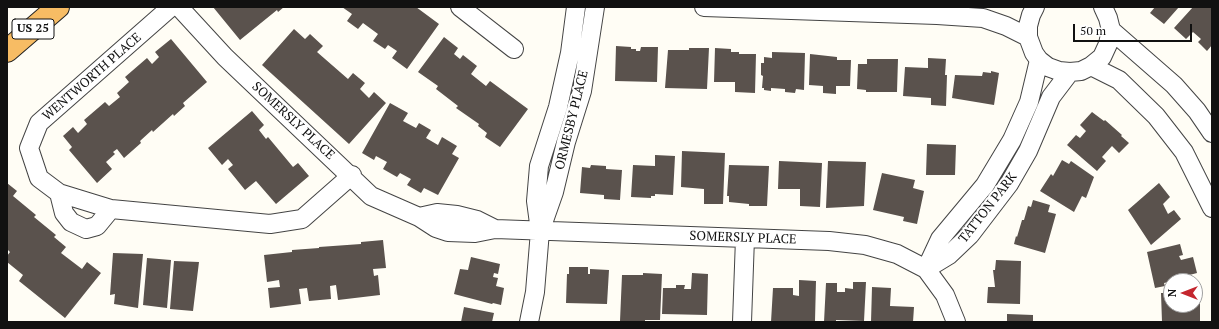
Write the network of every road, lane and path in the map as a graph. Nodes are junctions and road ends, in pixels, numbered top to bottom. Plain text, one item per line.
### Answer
1 (58, 7) edge
2 (171, 7) edge
3 (179, 7) edge
4 (460, 7) edge
5 (576, 7) edge
6 (595, 7) edge
7 (704, 7) edge
8 (1035, 7) edge
9 (1103, 7) edge
10 (821, 9) edge
11 (1111, 30) junction
12 (1028, 37) junction
13 (514, 49) dead end
14 (7, 51) edge
15 (1039, 60) junction
16 (1091, 66) junction
17 (1070, 72) junction
18 (1212, 134) edge
19 (352, 175) junction
20 (59, 193) junction
21 (1212, 208) edge
22 (111, 209) junction
23 (540, 231) junction
24 (745, 238) junction
25 (926, 269) junction
26 (530, 322) edge
27 (742, 322) edge
28 (956, 322) edge

1 - 14 highway, US 25
2 - 20 street, WENTWORTH PLACE
3 - 19 street, SOMERSLY PLACE
4 - 13 street
5 - 23 street, ORMESBY PLACE
6 - 23 street, ORMESBY PLACE
7 - 10 street
8 - 12 street
9 - 11 street
10 - 12 street
11 - 16 street
11 - 18 street
12 - 15 street
15 - 17 street
15 - 25 street, TATTON PARK
16 - 17 street
16 - 21 street
17 - 25 street, TATTON PARK
19 - 22 street, WENTWORTH PLACE
19 - 23 street, SOMERSLY PLACE
20 - 22 street, WENTWORTH PLACE
20 - 22 street
23 - 24 street, SOMERSLY PLACE
23 - 26 street, ORMESBY PLACE
24 - 25 street, SOMERSLY PLACE
24 - 27 street
25 - 28 street, SOMERSLY PLACE

